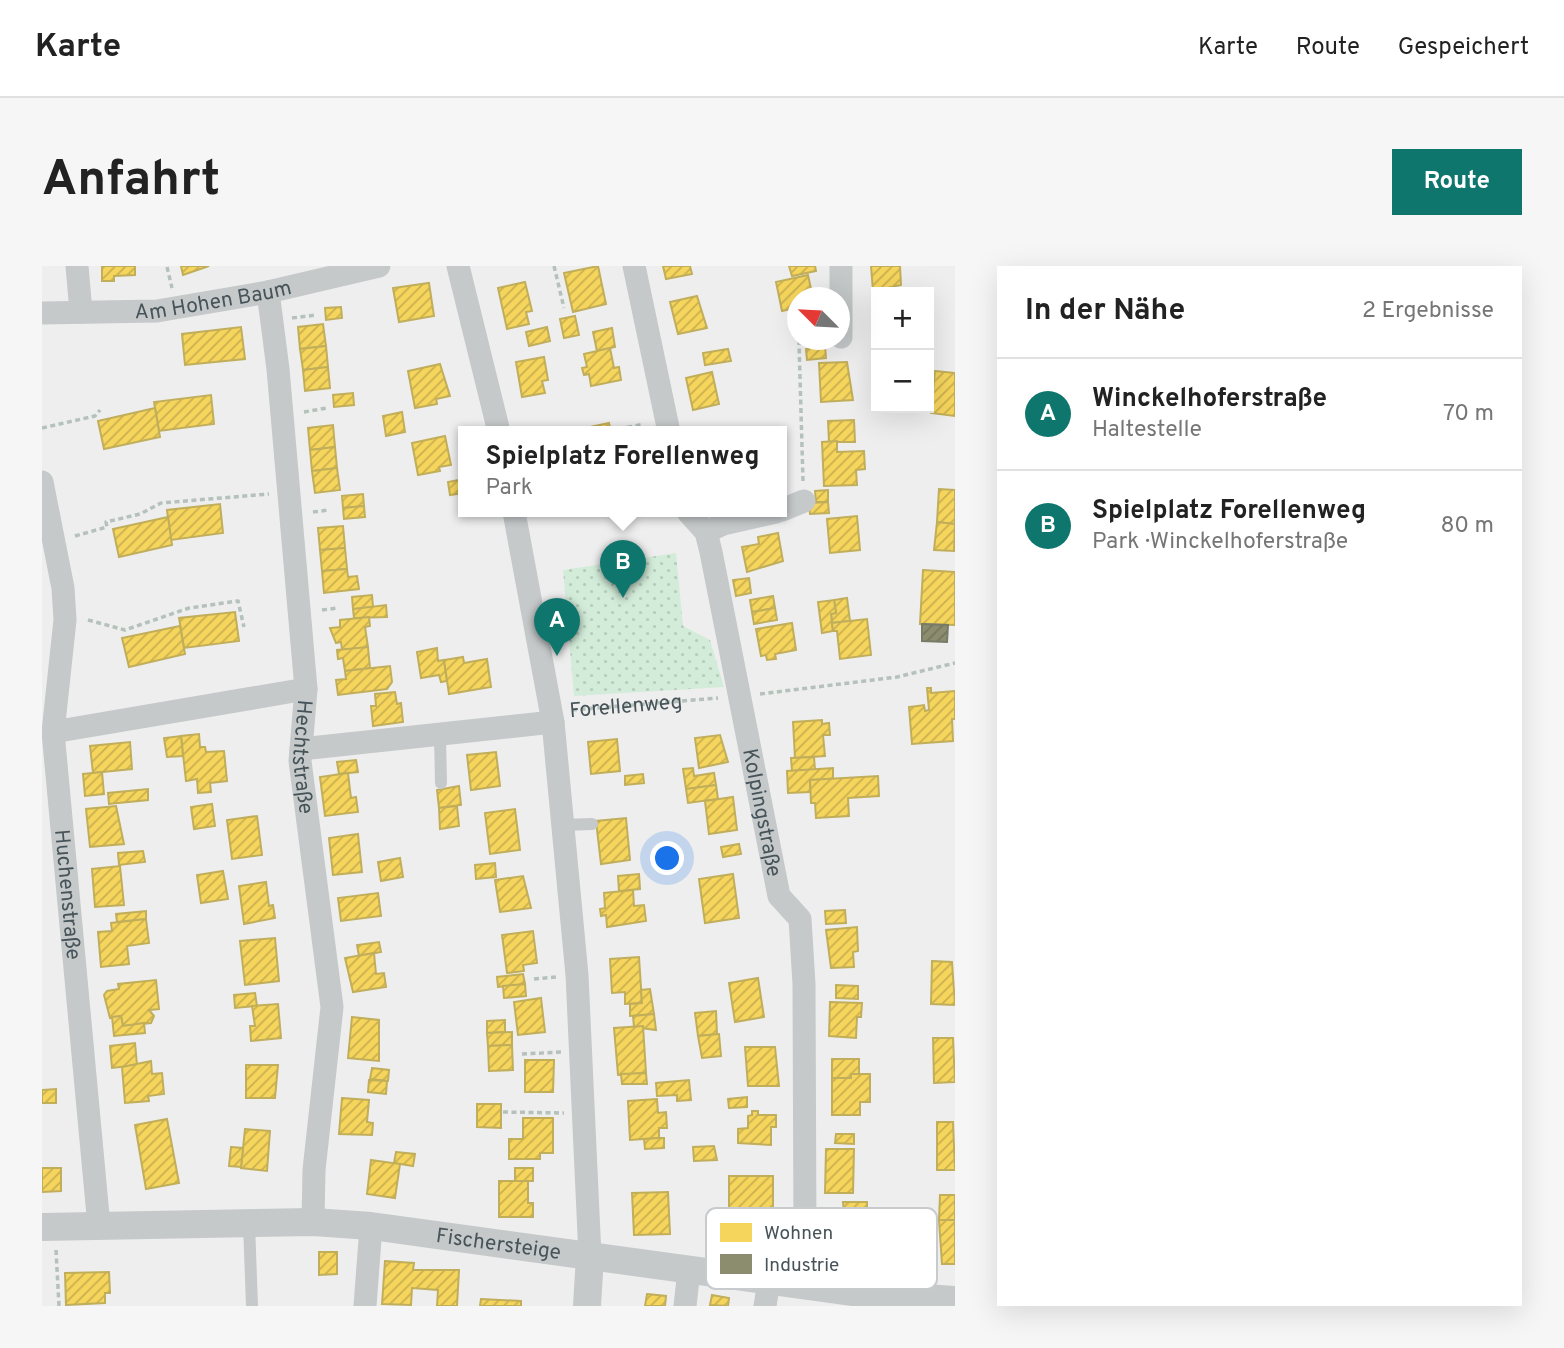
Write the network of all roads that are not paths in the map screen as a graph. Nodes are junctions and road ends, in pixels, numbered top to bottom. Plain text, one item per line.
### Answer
1 (77, 266) edge
2 (458, 266) edge
3 (634, 266) edge
4 (841, 266) edge
5 (367, 267) edge
6 (838, 287) edge
7 (268, 292) junction
8 (80, 312) junction
9 (42, 313) edge
10 (498, 426) edge
11 (668, 426) edge
12 (42, 481) edge
13 (804, 501) road end
14 (787, 508) edge
15 (515, 517) edge
16 (692, 517) edge
17 (754, 517) edge
18 (706, 532) junction
19 (52, 643) edge
20 (306, 690) junction
21 (553, 722) junction
22 (53, 732) junction
23 (440, 736) junction
24 (301, 749) junction
25 (441, 783) dead end
26 (592, 824) dead end
27 (563, 825) junction
28 (805, 1208) edge
29 (313, 1222) junction
30 (249, 1224) junction
31 (99, 1226) junction
32 (370, 1226) junction
33 (48, 1227) edge
34 (590, 1256) junction
35 (689, 1270) junction
36 (706, 1275) edge
37 (784, 1289) edge
38 (834, 1289) edge
39 (767, 1294) edge
40 (955, 1300) edge
41 (251, 1306) edge
42 (365, 1306) edge
43 (587, 1306) edge
44 (685, 1306) edge

1 - 8 street
2 - 10 street
3 - 11 street
4 - 6 street
5 - 7 street, Am Hohen Baum
7 - 8 street, Am Hohen Baum
7 - 20 street, Hechtstraße
8 - 9 street, Am Hohen Baum
12 - 19 street, Huchenstraße
13 - 14 street
15 - 21 street
16 - 18 street
17 - 18 street
18 - 28 street, Kolpingstraße
19 - 22 street, Huchenstraße
20 - 22 street
20 - 24 street, Hechtstraße
21 - 23 street, Forellenweg
21 - 27 street
22 - 31 street, Huchenstraße
23 - 24 street, Forellenweg
23 - 25 lane
24 - 29 street, Hechtstraße
26 - 27 lane
27 - 34 street
29 - 30 street, Fischersteige
29 - 32 street, Fischersteige
30 - 31 street, Fischersteige
30 - 41 lane
31 - 33 street, Fischersteige
32 - 34 street, Fischersteige
32 - 42 street
34 - 35 street, Fischersteige
34 - 43 street
35 - 36 street, Fischersteige
35 - 44 street
37 - 39 street, Fischersteige
38 - 40 street, Fischersteige

